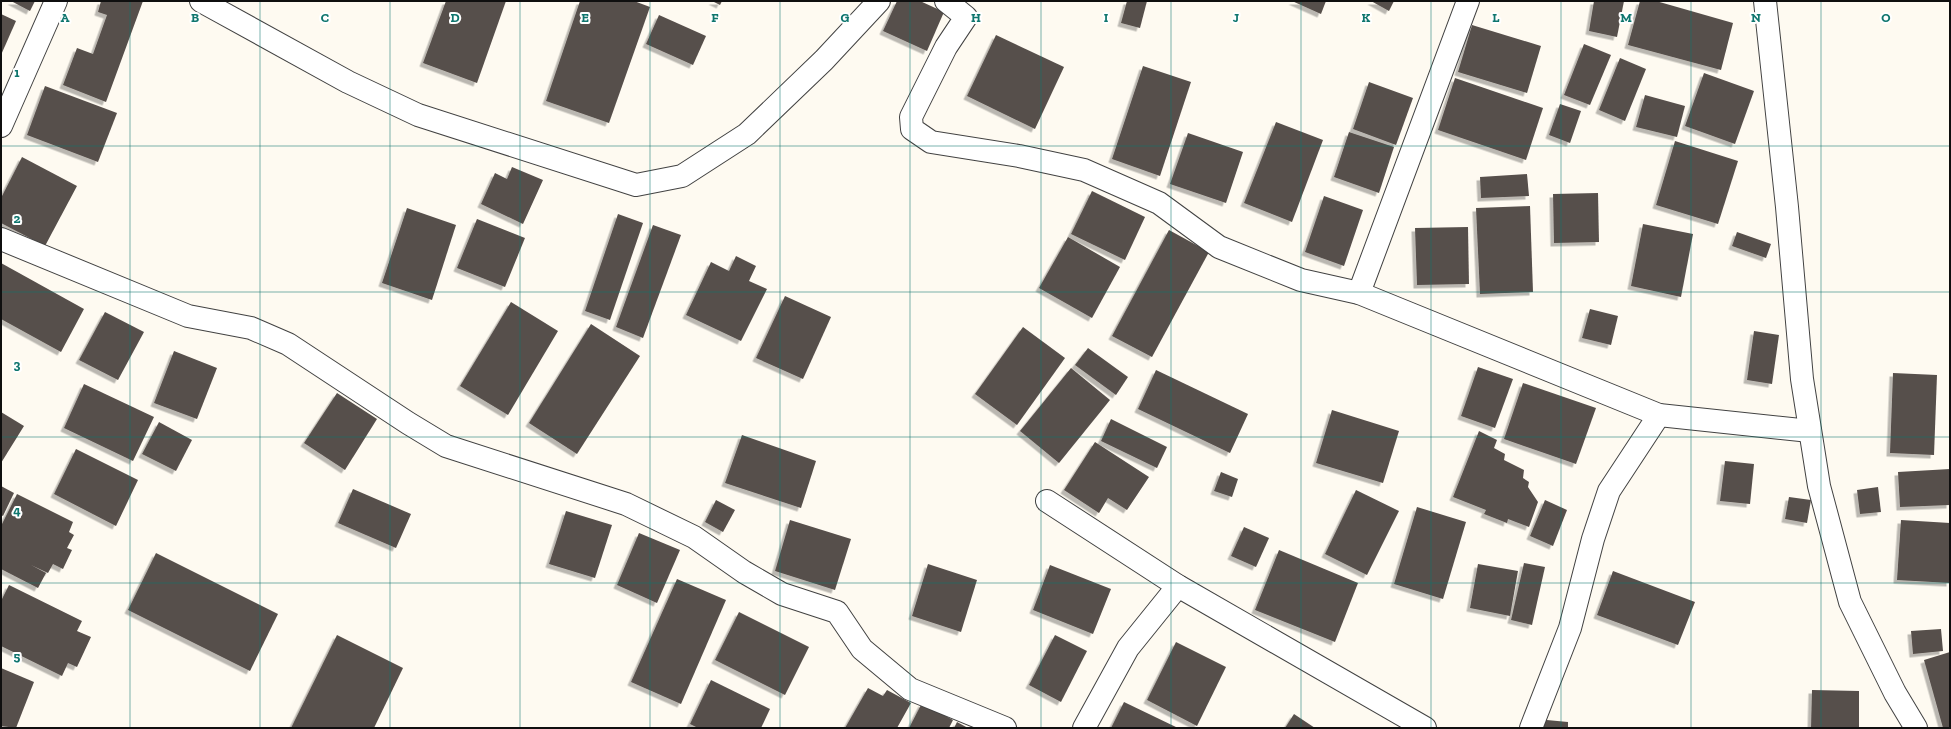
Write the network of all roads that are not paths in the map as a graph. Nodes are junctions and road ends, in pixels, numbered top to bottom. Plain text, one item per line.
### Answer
1 (56, 1) edge
2 (201, 1) edge
3 (879, 1) edge
4 (946, 1) edge
5 (1468, 1) edge
6 (1765, 1) edge
7 (1, 126) edge
8 (1, 239) edge
9 (1359, 293) junction
10 (1659, 415) junction
11 (1810, 431) junction
12 (1047, 501) dead end
13 (1178, 586) junction
14 (1005, 728) edge
15 (1083, 728) edge
16 (1426, 728) edge
17 (1531, 728) edge
18 (1916, 728) edge

1 - 7 street
2 - 3 street
4 - 9 street
5 - 9 street
6 - 11 street
8 - 14 street
9 - 10 street
10 - 11 street
10 - 17 street
11 - 18 street
12 - 13 street
13 - 15 street
13 - 16 street

